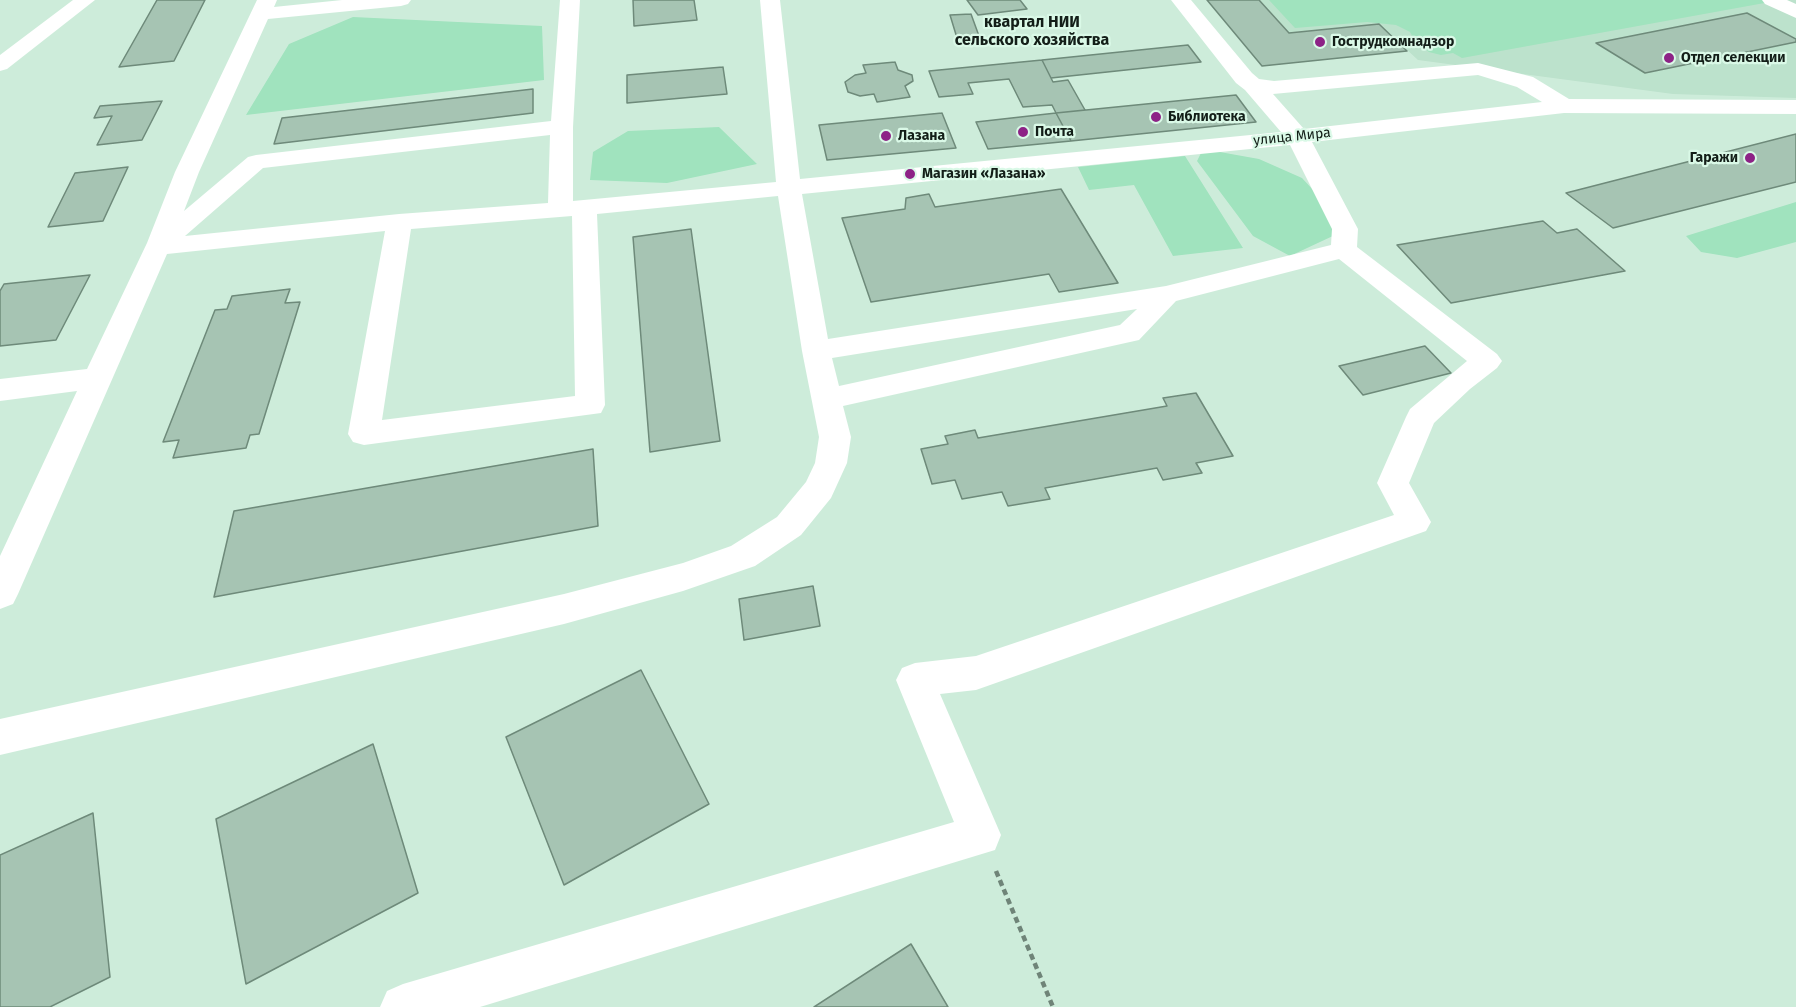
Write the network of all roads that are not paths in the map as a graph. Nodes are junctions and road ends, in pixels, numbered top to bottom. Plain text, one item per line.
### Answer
1 (85, 0) edge
2 (401, 0) edge
3 (570, 0) edge
4 (770, 0) edge
5 (1181, 0) edge
6 (1772, 0) edge
7 (263, 7) edge
8 (1796, 12) edge
9 (0, 65) edge
10 (1253, 85) junction
11 (1564, 106) junction
12 (1796, 107) edge
13 (562, 127) junction
14 (1298, 137) junction
15 (789, 187) junction
16 (572, 209) junction
17 (399, 222) junction
18 (157, 246) junction
19 (1344, 250) junction
20 (1166, 295) junction
21 (816, 351) junction
22 (98, 378) junction
23 (0, 390) edge
24 (828, 399) junction
25 (0, 594) edge
26 (0, 737) edge
27 (404, 1007) edge

1 - 9 street
2 - 7 street
3 - 13 street
4 - 15 street
5 - 10 street
6 - 8 street
7 - 18 street
10 - 11 street
10 - 14 street
11 - 12 street, улица Мира
11 - 14 street, улица Мира
13 - 16 street
13 - 18 street
14 - 15 street, улица Мира
14 - 19 street
15 - 16 street, улица Мира
15 - 21 street
16 - 17 street, улица Мира
16 - 17 street
17 - 18 street, улица Мира
18 - 22 street
19 - 20 street
19 - 27 street
20 - 21 street
20 - 24 street
21 - 24 street
22 - 23 street
22 - 25 street
24 - 26 street

